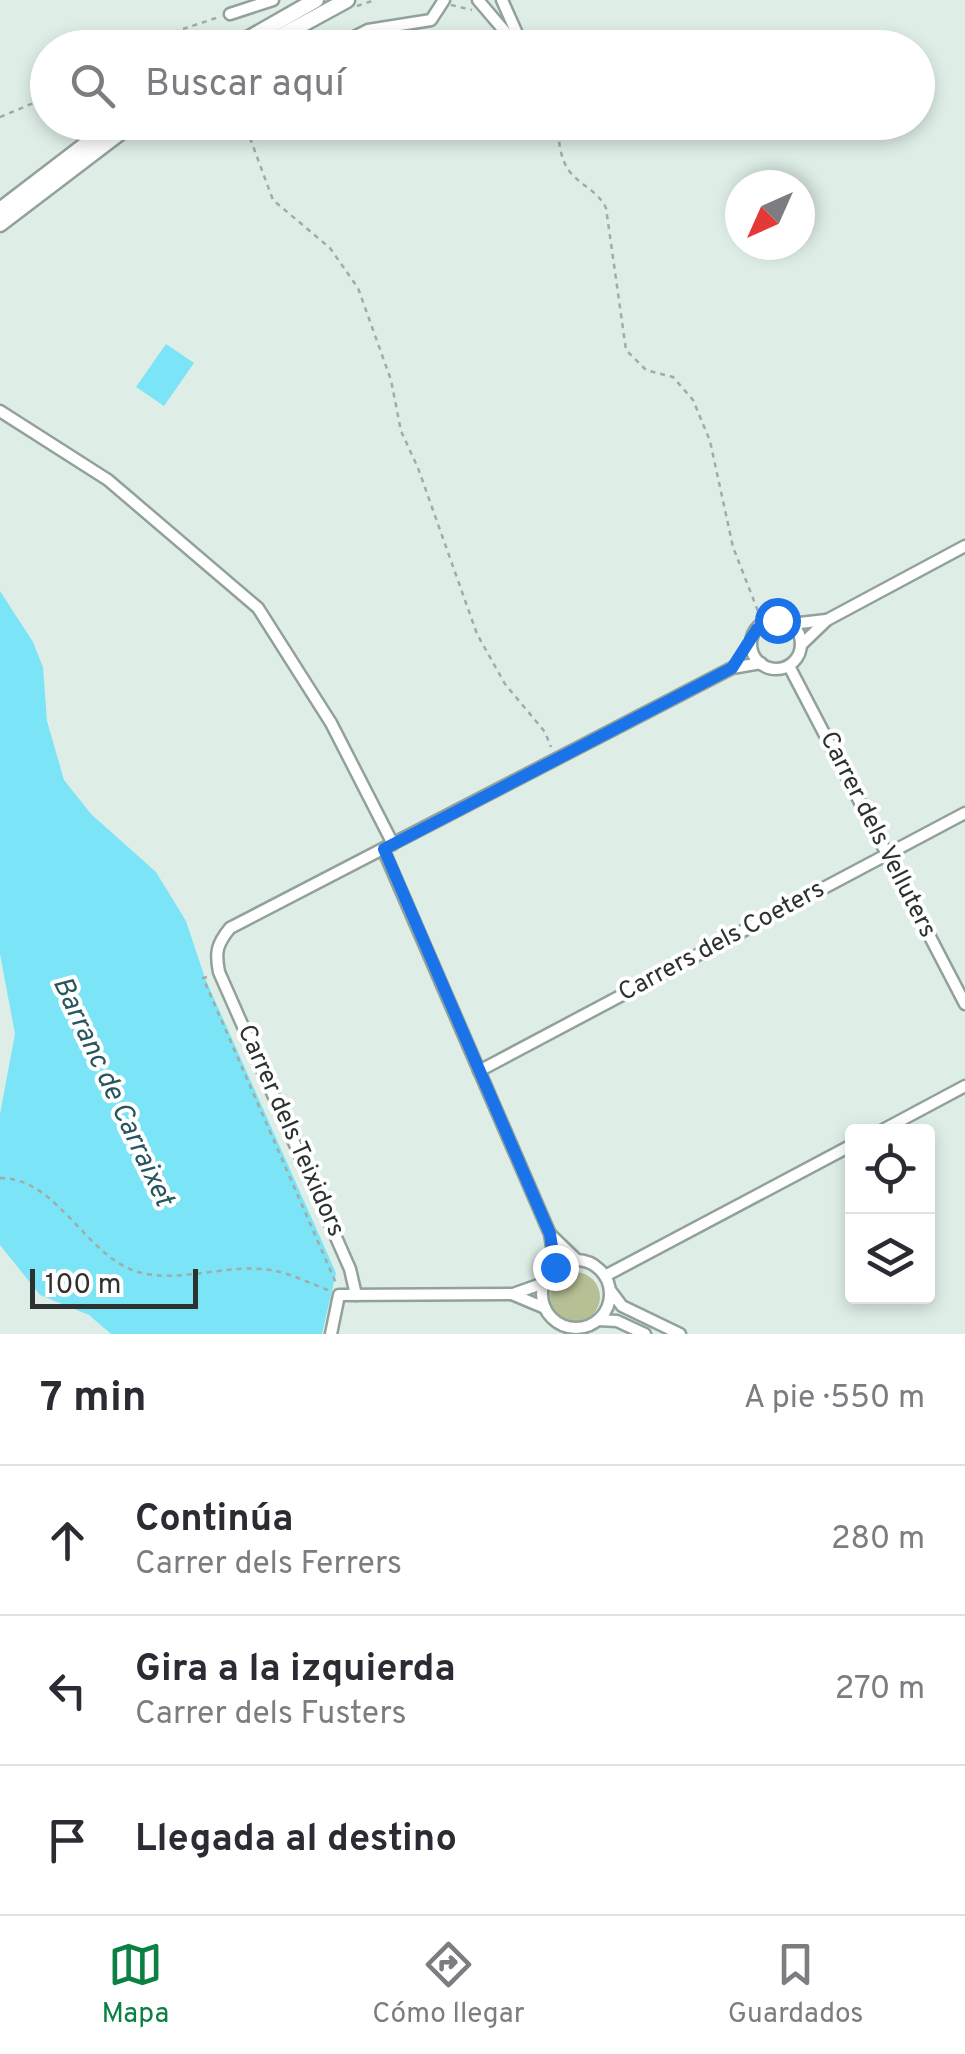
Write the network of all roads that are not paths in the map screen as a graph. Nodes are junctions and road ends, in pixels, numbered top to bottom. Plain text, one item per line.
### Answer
1 (273, 0) edge
2 (316, 0) edge
3 (347, 0) edge
4 (444, 0) edge
5 (478, 0) edge
6 (502, 0) edge
7 (230, 14) road end
8 (264, 30) edge
9 (291, 30) edge
10 (368, 30) edge
11 (506, 30) edge
12 (514, 30) edge
13 (91, 140) edge
14 (110, 140) edge
15 (0, 210) edge
16 (0, 224) edge
17 (0, 411) edge
18 (965, 546) edge
19 (827, 620) junction
20 (791, 624) junction
21 (752, 643) junction
22 (801, 645) junction
23 (760, 663) junction
24 (789, 666) junction
25 (732, 668) junction
26 (965, 813) edge
27 (388, 846) junction
28 (886, 854) junction
29 (965, 1004) edge
30 (480, 1071) junction
31 (965, 1086) edge
32 (894, 1124) edge
33 (845, 1150) edge
34 (550, 1234) junction
35 (577, 1260) junction
36 (555, 1267) junction
37 (605, 1276) junction
38 (544, 1283) junction
39 (610, 1289) junction
40 (513, 1294) junction
41 (356, 1295) junction
42 (545, 1308) junction
43 (598, 1320) junction
44 (566, 1330) edge
45 (586, 1330) edge
46 (331, 1334) edge
47 (646, 1334) edge
48 (680, 1334) edge

1 - 7 street
2 - 8 main road
3 - 9 main road
4 - 10 street
5 - 11 street
6 - 12 street
13 - 15 main road
14 - 16 main road
17 - 27 street
18 - 19 street
19 - 20 street
19 - 22 street
20 - 21 street
20 - 22 street
21 - 23 street
21 - 25 street
22 - 24 street
23 - 24 street
23 - 25 street
24 - 28 street, Carrer dels Velluters
25 - 27 street
26 - 28 street, Carrers dels Coeters
27 - 30 street
27 - 41 street, Carrer dels Teixidors
28 - 29 street, Carrer dels Velluters
28 - 30 street, Carrers dels Coeters
30 - 34 street
31 - 32 street
33 - 37 street
34 - 35 street
34 - 36 street
35 - 36 street
35 - 37 street
36 - 38 street
37 - 39 street
38 - 40 street
38 - 42 street
39 - 43 street
39 - 48 street
40 - 41 street
40 - 42 street
41 - 46 street
42 - 44 street
43 - 45 street
43 - 47 street
44 - 45 street

